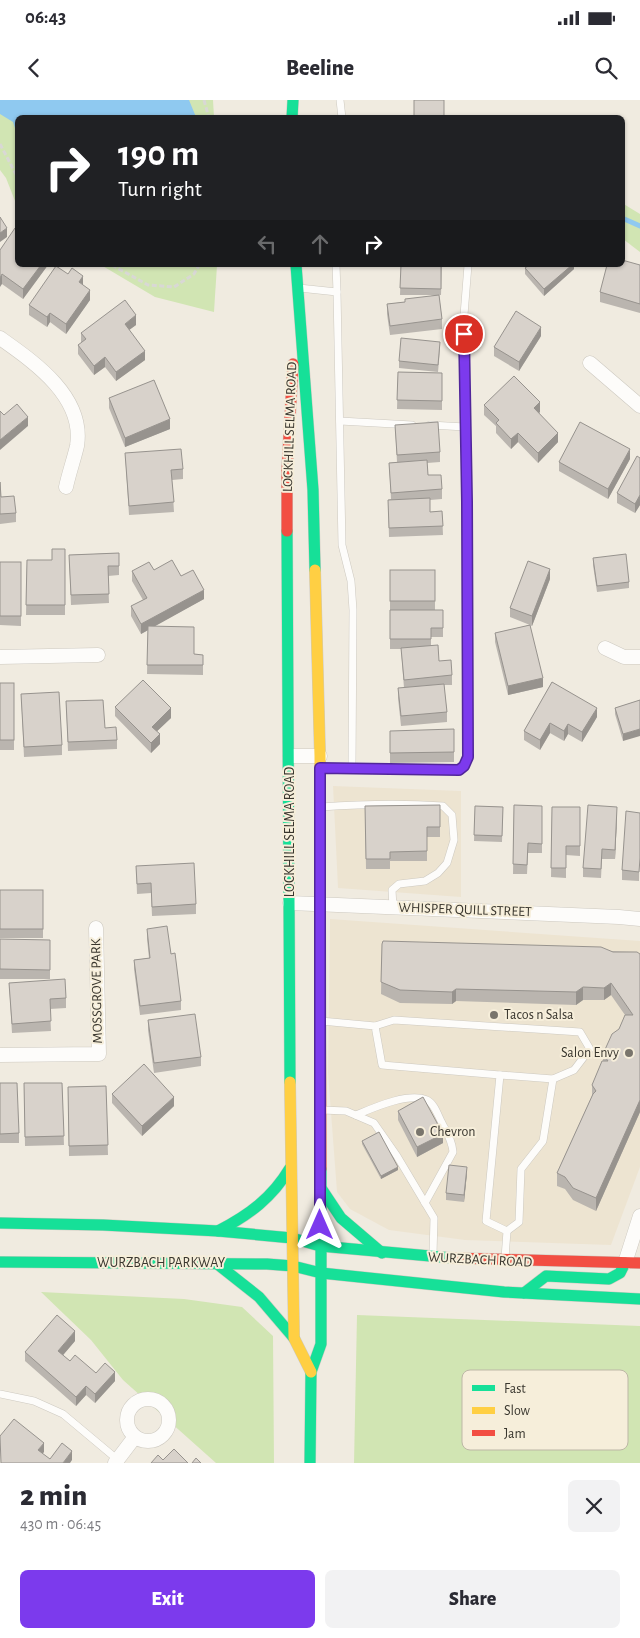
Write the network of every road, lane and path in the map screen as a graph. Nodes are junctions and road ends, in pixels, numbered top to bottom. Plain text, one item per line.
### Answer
1 (204, 100) edge
2 (293, 100) edge
3 (340, 100) edge
4 (208, 115) edge
5 (292, 115) edge
6 (342, 115) edge
7 (0, 144) edge
8 (15, 172) edge
9 (116, 267) edge
10 (198, 267) edge
11 (296, 267) edge
12 (336, 267) edge
13 (468, 267) edge
14 (297, 288) junction
15 (337, 292) junction
16 (0, 338) edge
17 (590, 362) dead end
18 (640, 406) edge
19 (340, 421) junction
20 (465, 427) junction
21 (66, 487) dead end
22 (604, 648) dead end
23 (98, 655) dead end
24 (0, 657) edge
25 (640, 657) edge
26 (290, 756) junction
27 (320, 762) junction
28 (352, 767) junction
29 (320, 807) junction
30 (290, 903) junction
31 (322, 904) junction
32 (393, 907) junction
33 (640, 919) edge
34 (96, 928) dead end
35 (298, 1018) junction
36 (321, 1021) junction
37 (375, 1026) junction
38 (0, 1055) edge
39 (500, 1075) junction
40 (553, 1079) junction
41 (320, 1110) junction
42 (356, 1115) junction
43 (290, 1167) junction
44 (320, 1186) junction
45 (426, 1203) junction
46 (640, 1218) edge
47 (0, 1223) edge
48 (218, 1231) junction
49 (507, 1231) junction
50 (292, 1238) junction
51 (320, 1246) junction
52 (382, 1253) junction
53 (433, 1258) junction
54 (504, 1261) junction
55 (0, 1262) edge
56 (216, 1263) junction
57 (625, 1263) junction
58 (640, 1263) edge
59 (292, 1266) junction
60 (321, 1273) junction
61 (638, 1277) dead end
62 (524, 1293) junction
63 (640, 1298) edge
64 (294, 1338) junction
65 (311, 1372) junction
66 (0, 1394) edge
67 (134, 1438) dead end
68 (116, 1462) edge
69 (310, 1463) edge

1 - 4 path
2 - 5 main road
3 - 6 lane
7 - 8 path
9 - 10 path
11 - 14 main road, LOCKHILL SELMA ROAD
12 - 15 lane
13 - 20 lane
14 - 15 lane
14 - 26 main road, LOCKHILL SELMA ROAD
14 - 27 main road, LOCKHILL SELMA ROAD
15 - 19 lane
16 - 21 street
17 - 18 street
19 - 20 lane
19 - 28 lane
20 - 28 lane
22 - 25 street
23 - 24 street
26 - 27 street
26 - 30 main road, LOCKHILL SELMA ROAD
27 - 28 lane
27 - 29 main road, LOCKHILL SELMA ROAD
29 - 31 main road, LOCKHILL SELMA ROAD
29 - 32 lane
30 - 31 street, WHISPER QUILL STREET
30 - 35 main road, LOCKHILL SELMA ROAD
31 - 32 street, WHISPER QUILL STREET
31 - 36 main road, LOCKHILL SELMA ROAD
32 - 33 street, WHISPER QUILL STREET
34 - 38 street, MOSSGROVE PARK
35 - 36 main road
35 - 43 main road, LOCKHILL SELMA ROAD
36 - 37 lane
36 - 41 main road, LOCKHILL SELMA ROAD
37 - 39 lane
37 - 40 lane
39 - 40 lane
39 - 49 lane
40 - 49 lane
41 - 42 lane
41 - 44 main road, LOCKHILL SELMA ROAD
42 - 45 lane
42 - 45 lane
43 - 48 main road
43 - 50 main road, LOCKHILL SELMA ROAD
44 - 51 main road, LOCKHILL SELMA ROAD
44 - 52 main road
45 - 53 lane
46 - 57 street
47 - 48 main road
48 - 50 main road
49 - 54 lane
50 - 51 main road
50 - 59 main road, LOCKHILL SELMA ROAD
51 - 52 main road, WURZBACH ROAD
51 - 60 main road, LOCKHILL SELMA ROAD
52 - 53 main road, WURZBACH ROAD
53 - 54 main road, WURZBACH ROAD
54 - 57 main road, WURZBACH ROAD
55 - 56 main road, WURZBACH PARKWAY
56 - 59 main road, WURZBACH PARKWAY
56 - 64 main road
57 - 58 main road, WURZBACH ROAD
57 - 61 main road
57 - 62 main road
59 - 60 main road, WURZBACH PARKWAY
59 - 64 main road, LOCKHILL SELMA ROAD
60 - 62 main road, WURZBACH ROAD
60 - 65 main road, LOCKHILL SELMA ROAD
62 - 63 main road, WURZBACH ROAD
64 - 65 main road, LOCKHILL SELMA ROAD
65 - 69 main road, LOCKHILL SELMA ROAD
66 - 68 lane
67 - 68 street

